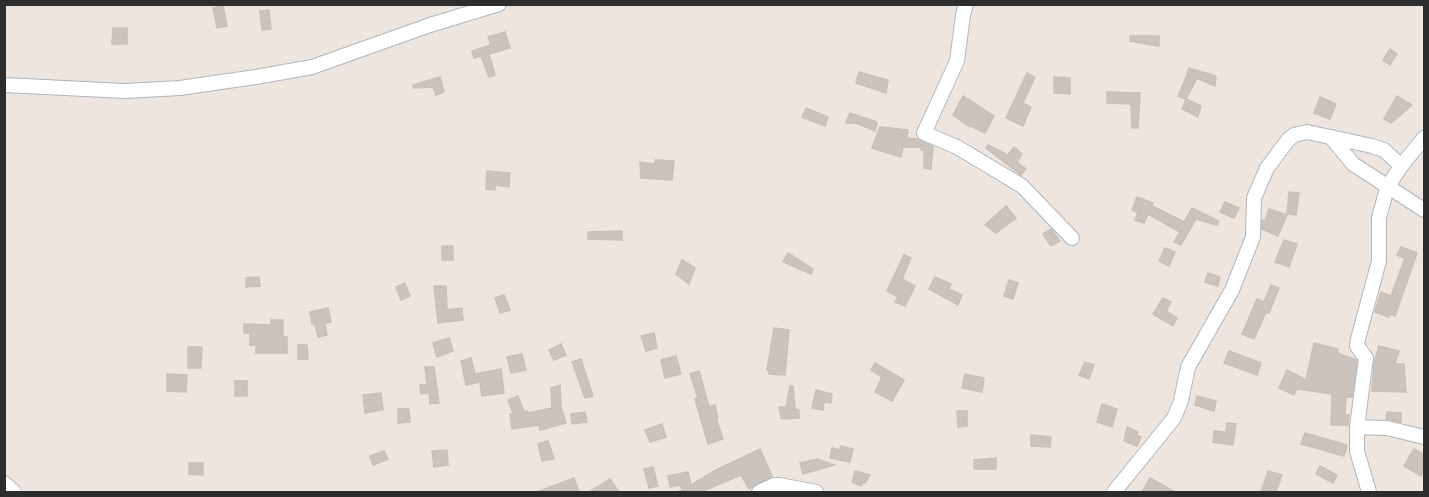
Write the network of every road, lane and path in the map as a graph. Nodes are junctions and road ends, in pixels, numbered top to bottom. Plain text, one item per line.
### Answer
1 (499, 4) edge
2 (966, 4) edge
3 (4, 85) edge
4 (1331, 137) junction
5 (1425, 138) edge
6 (1401, 166) junction
7 (1387, 188) junction
8 (1425, 210) edge
9 (1072, 237) dead end
10 (1357, 427) junction
11 (1425, 437) edge
12 (4, 483) edge
13 (14, 492) edge
14 (759, 492) edge
15 (816, 492) edge
16 (1114, 492) edge
17 (1369, 492) edge

1 - 3 street
2 - 9 street
4 - 6 street
4 - 7 street
4 - 16 street
5 - 6 street
6 - 7 street
7 - 8 street
7 - 10 street
10 - 11 street
10 - 17 street
12 - 13 street
14 - 15 street

